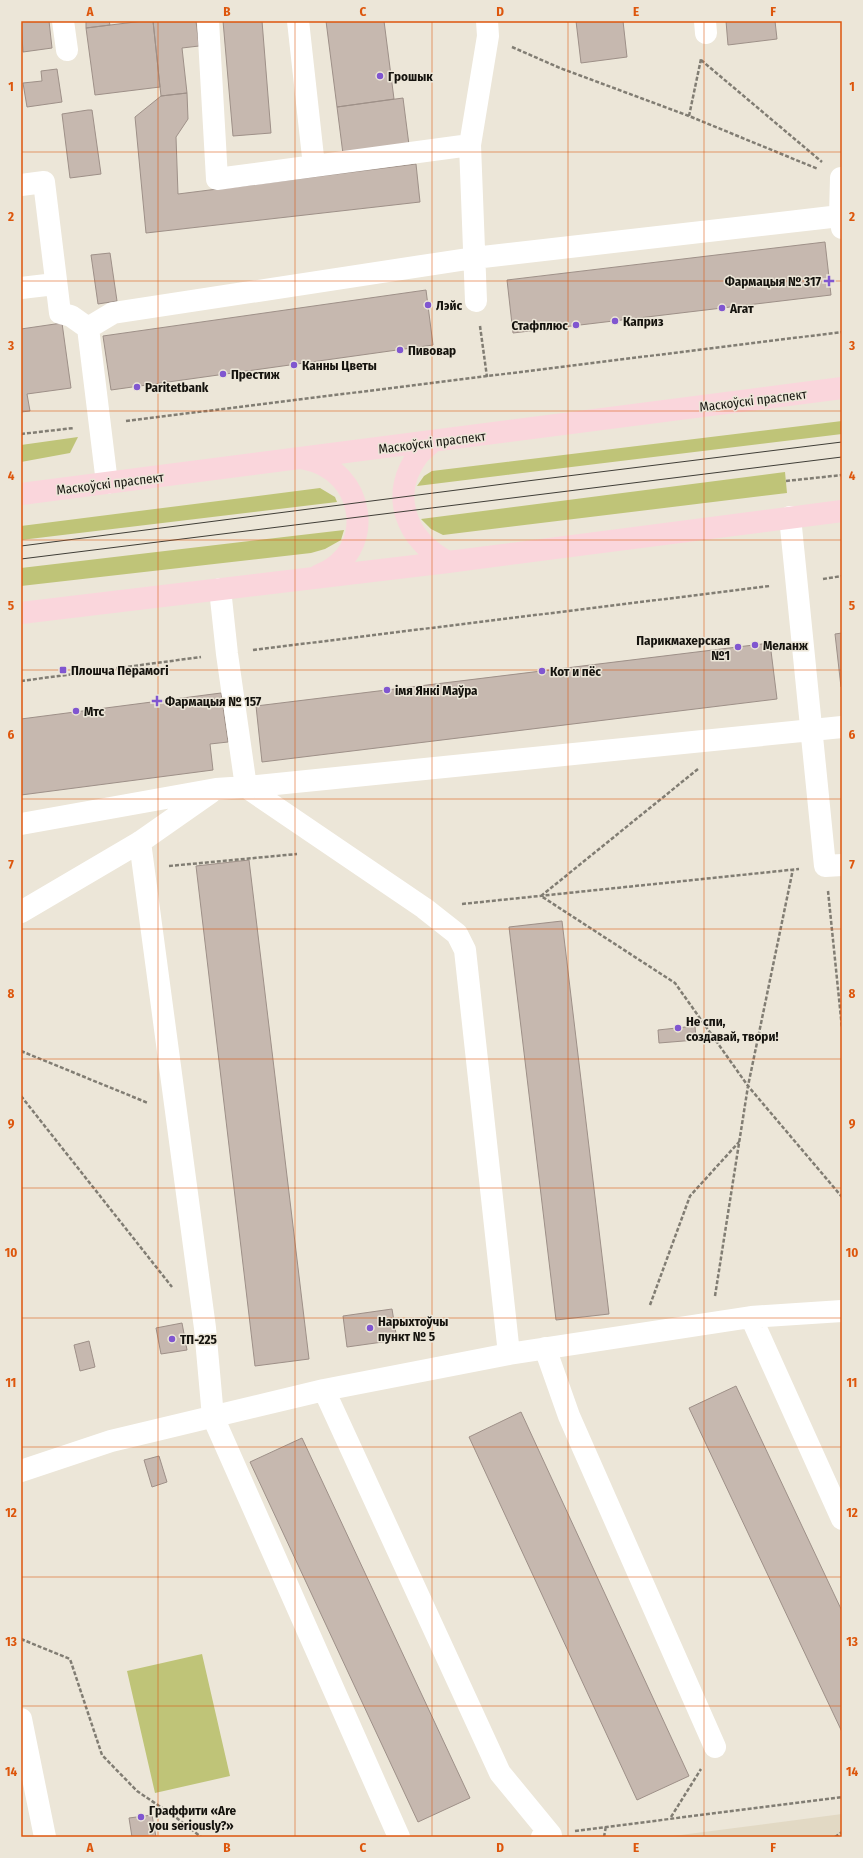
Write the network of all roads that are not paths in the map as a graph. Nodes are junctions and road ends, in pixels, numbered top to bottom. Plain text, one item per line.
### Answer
1 (63, 21) edge
2 (208, 21) edge
3 (298, 21) edge
4 (487, 29) edge
5 (67, 50) dead end
6 (470, 145) junction
7 (314, 166) junction
8 (841, 178) edge
9 (21, 185) edge
10 (841, 222) edge
11 (474, 258) junction
12 (56, 284) junction
13 (21, 288) edge
14 (476, 301) road end
15 (88, 328) junction
16 (842, 388) edge
17 (432, 442) junction
18 (302, 458) junction
19 (107, 483) junction
20 (21, 494) edge
21 (842, 511) edge
22 (790, 517) junction
23 (448, 562) junction
24 (312, 578) junction
25 (220, 589) junction
26 (21, 613) edge
27 (842, 727) edge
28 (811, 731) junction
29 (246, 787) junction
30 (216, 789) junction
31 (21, 824) edge
32 (140, 842) junction
33 (834, 865) edge
34 (21, 912) edge
35 (842, 1311) edge
36 (751, 1317) junction
37 (545, 1348) junction
38 (509, 1354) junction
39 (324, 1390) junction
40 (214, 1417) junction
41 (21, 1471) edge
42 (842, 1519) edge
43 (21, 1719) edge
44 (715, 1747) road end
45 (546, 1836) edge
46 (45, 1837) edge
47 (398, 1837) edge

1 - 5 street
2 - 7 street
3 - 7 street
4 - 6 street
6 - 7 street
6 - 11 street
8 - 10 street
9 - 12 street
10 - 11 street
11 - 14 street
11 - 15 street
12 - 13 street
12 - 15 street
15 - 19 street
16 - 17 main road, Маскоўскі праспект
17 - 18 main road, Маскоўскі праспект
17 - 23 main road
18 - 19 main road, Маскоўскі праспект
18 - 24 main road
19 - 20 main road, Маскоўскі праспект
21 - 22 main road
22 - 23 main road
22 - 28 street
23 - 24 main road
24 - 25 main road
25 - 26 main road
25 - 29 street
27 - 28 street
28 - 29 street
28 - 33 street
29 - 30 street
29 - 38 street
30 - 31 street
30 - 32 street
32 - 34 street
32 - 40 street
35 - 36 street
36 - 37 street
36 - 42 street
37 - 38 street
37 - 44 street
38 - 39 street
39 - 40 street
39 - 45 street
40 - 41 street
40 - 47 street
43 - 46 street

